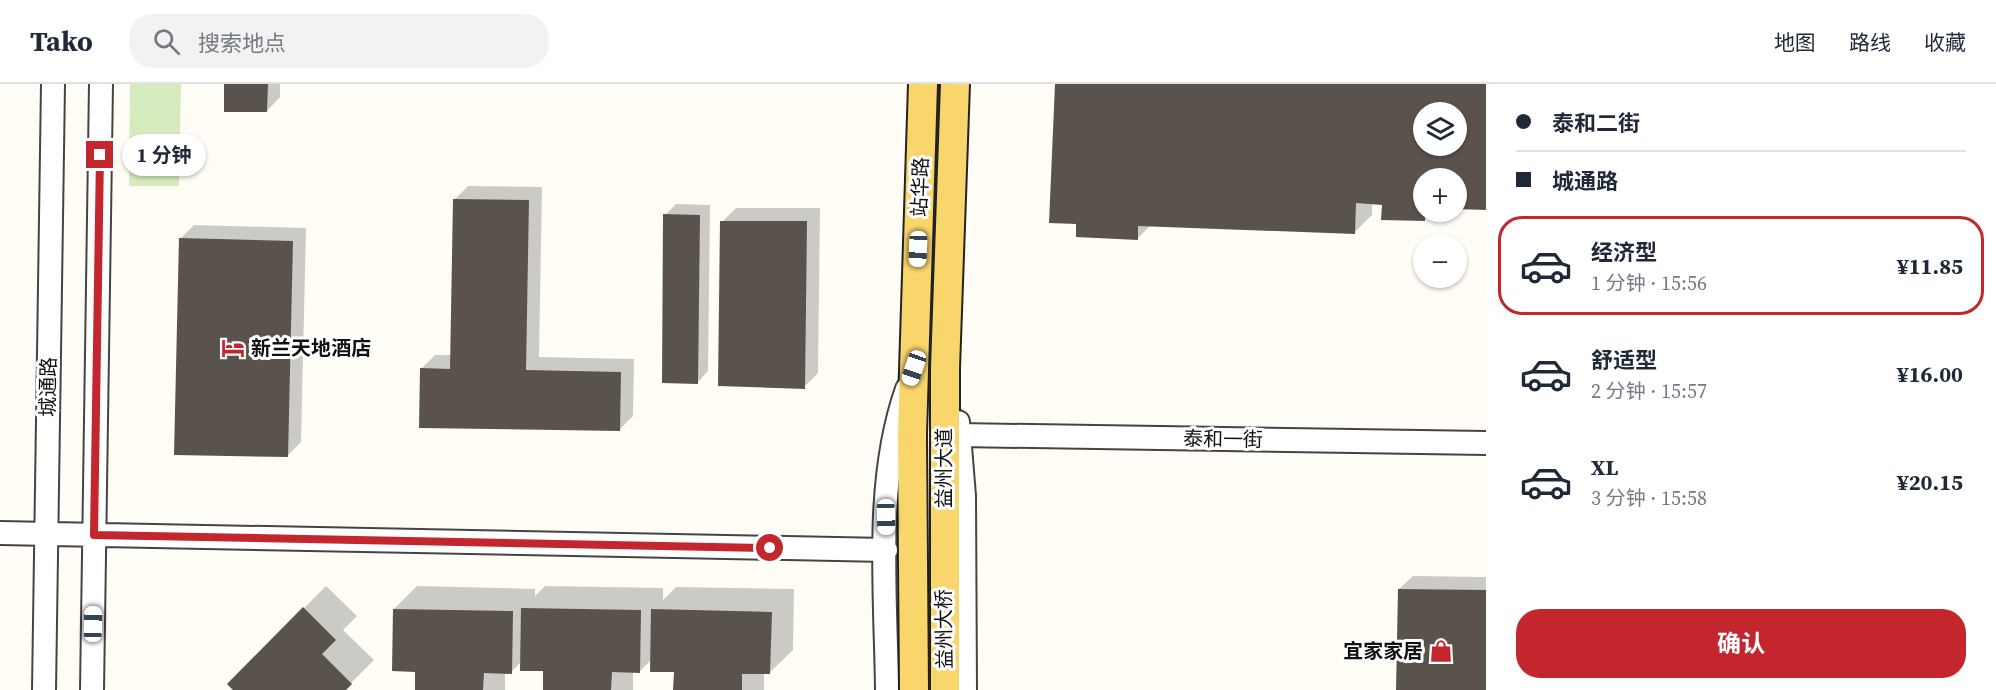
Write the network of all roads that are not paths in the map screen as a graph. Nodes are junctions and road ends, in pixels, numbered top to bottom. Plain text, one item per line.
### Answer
1 (53, 84) edge
2 (101, 84) edge
3 (923, 84) edge
4 (955, 84) edge
5 (914, 368) junction
6 (945, 368) junction
7 (912, 434) joint
8 (959, 435) junction
9 (1486, 443) edge
10 (0, 533) edge
11 (46, 534) junction
12 (94, 535) junction
13 (886, 550) junction
14 (944, 568) joint
15 (913, 570) joint
16 (44, 690) edge
17 (92, 690) edge
18 (887, 690) edge
19 (914, 690) edge
20 (945, 690) edge
21 (965, 690) edge

1 - 11 street, 城通路
2 - 12 street
3 - 5 main road, 站华路
4 - 6 main road, 站华路
5 - 7 main road, 站华路
5 - 13 street
6 - 8 street
6 - 14 main road, 益州大道
7 - 15 main road, 益州大道
8 - 9 street, 泰和一街
8 - 21 street
10 - 11 street
11 - 12 street
11 - 16 street, 城通路
12 - 13 street
12 - 17 street
13 - 18 street
14 - 20 main road, 益州大桥
15 - 19 main road, 益州大桥

